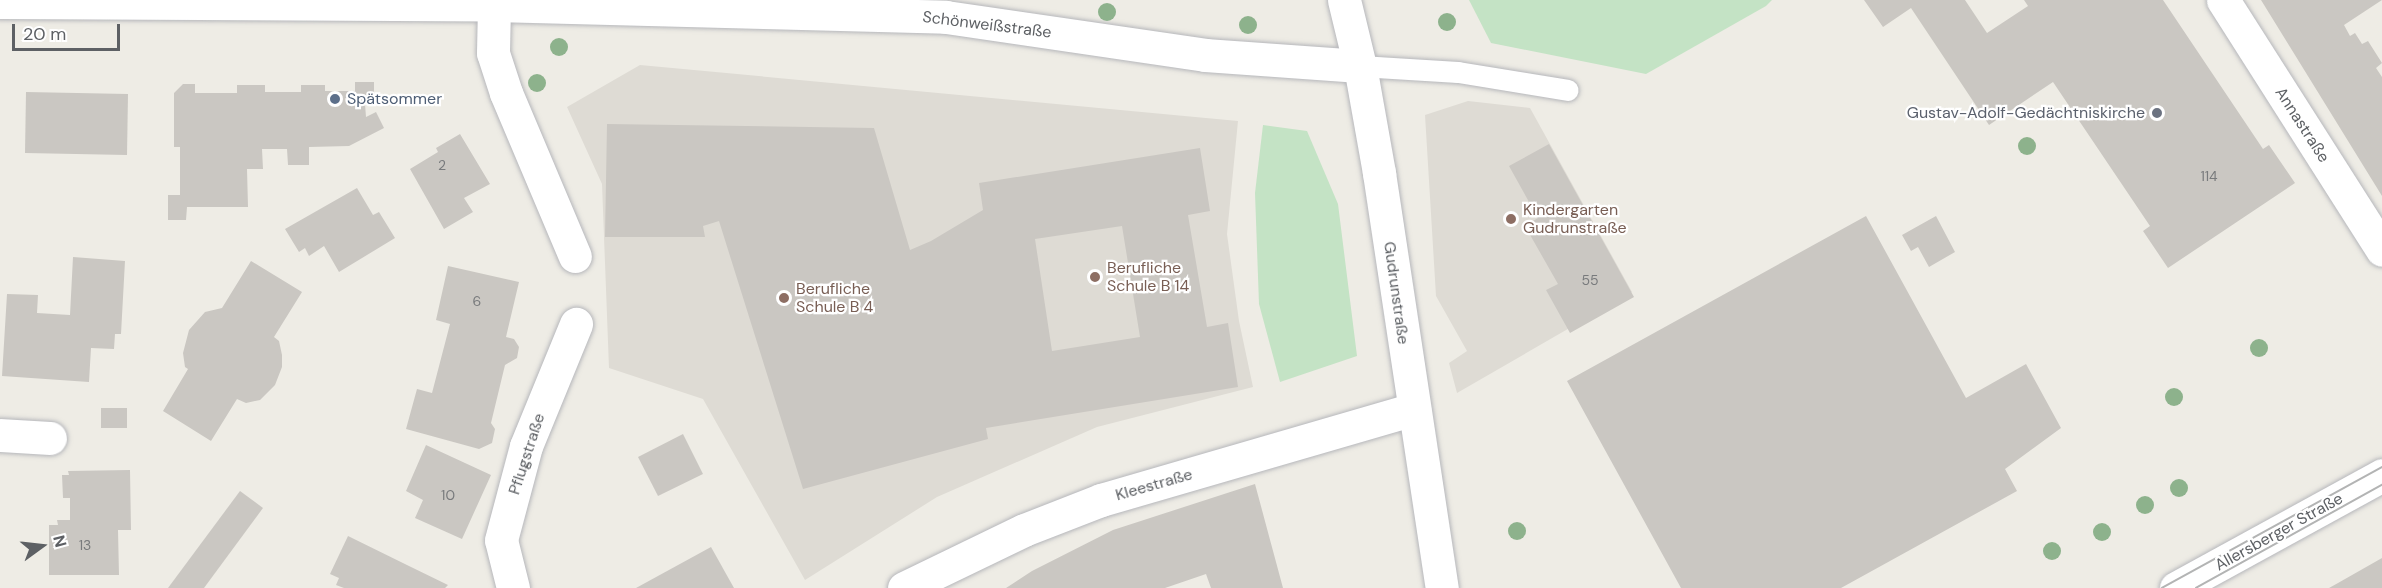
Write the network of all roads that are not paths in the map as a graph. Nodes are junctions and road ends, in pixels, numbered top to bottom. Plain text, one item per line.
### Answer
1 (1344, 0) edge
2 (2223, 0) edge
3 (0, 2) edge
4 (494, 5) junction
5 (944, 8) edge
6 (1360, 66) junction
7 (1568, 90) dead end
8 (2382, 250) edge
9 (575, 256) dead end
10 (576, 324) dead end
11 (1414, 409) junction
12 (0, 435) edge
13 (50, 438) dead end
14 (2382, 475) edge
15 (513, 588) edge
16 (904, 588) edge
17 (1442, 588) edge
18 (2176, 588) edge

1 - 6 street, Gudrunstraße
2 - 8 street, Annastraße
3 - 4 street, Schönweißstraße
4 - 5 street, Schönweißstraße
4 - 9 street
5 - 6 street, Schönweißstraße
6 - 7 lane
6 - 11 street, Gudrunstraße
10 - 15 street, Pflugstraße
11 - 16 street, Kleestraße
11 - 17 street, Gudrunstraße
12 - 13 street
14 - 18 street, Allersberger Straße

